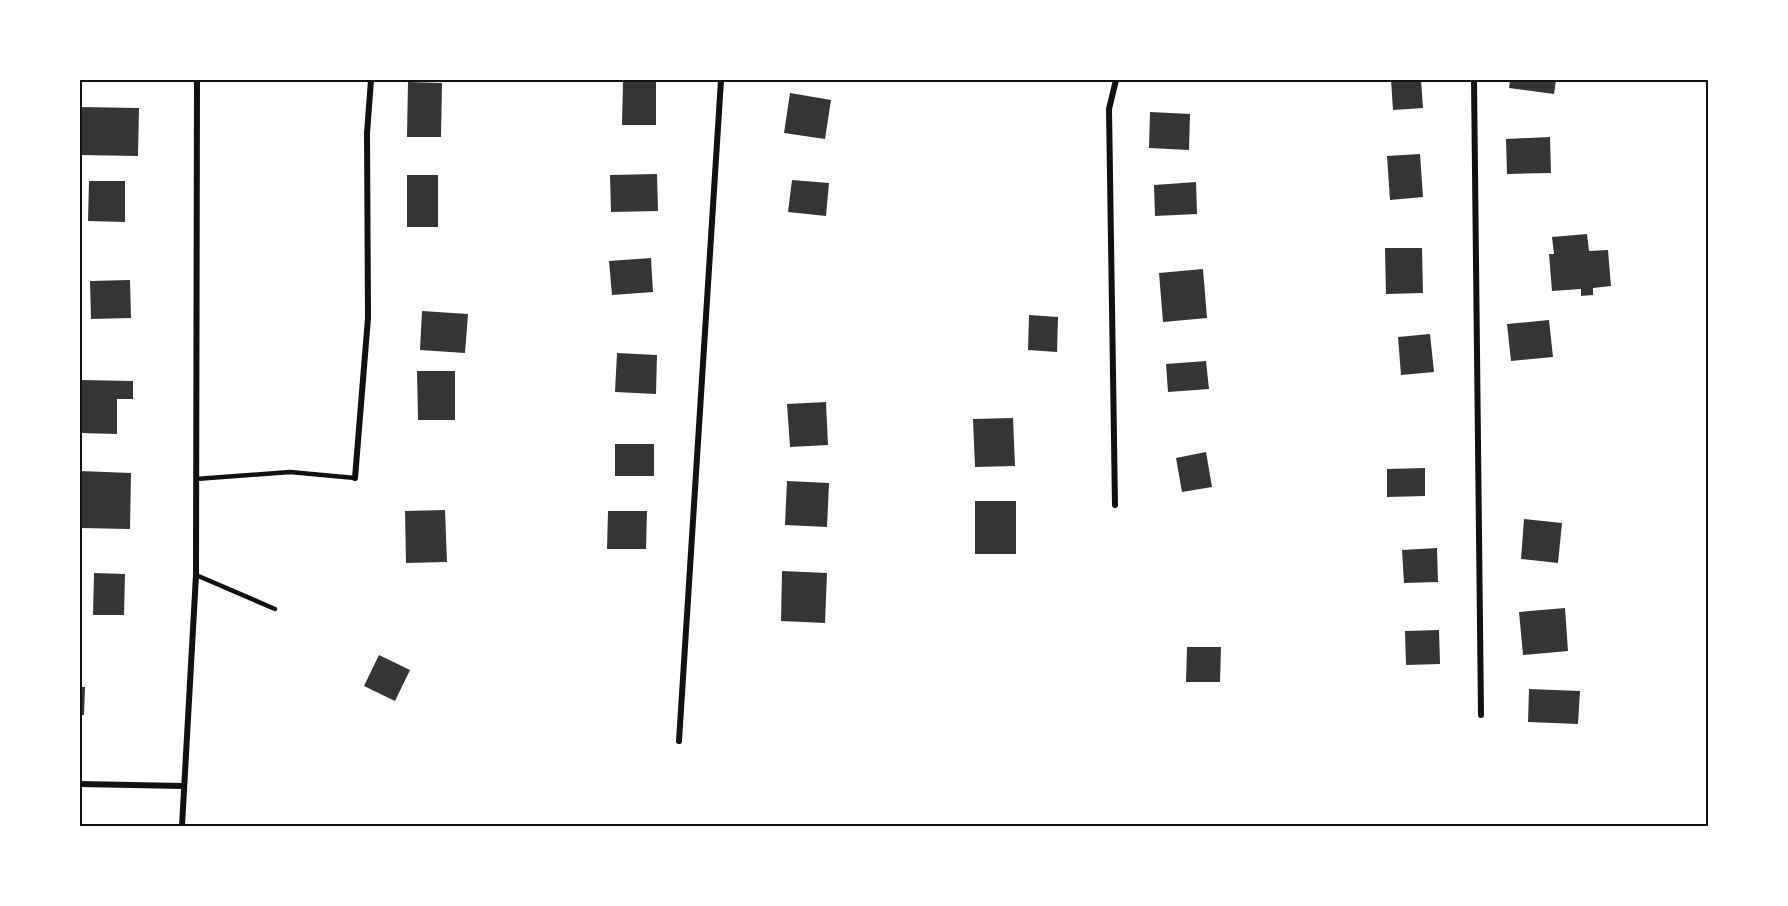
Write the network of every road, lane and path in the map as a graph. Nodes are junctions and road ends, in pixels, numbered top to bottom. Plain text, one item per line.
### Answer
1 (197, 80) edge
2 (371, 80) edge
3 (721, 80) edge
4 (1116, 80) edge
5 (1474, 80) edge
6 (355, 478) joint
7 (195, 479) junction
8 (1115, 505) dead end
9 (196, 574) junction
10 (275, 609) dead end
11 (1481, 715) dead end
12 (679, 741) dead end
13 (80, 784) edge
14 (183, 786) junction
15 (183, 826) edge

1 - 7 street
2 - 6 street
3 - 12 street
4 - 8 street
5 - 11 street
6 - 7 lane
7 - 9 street
9 - 10 lane
9 - 14 street
13 - 14 street
14 - 15 street

